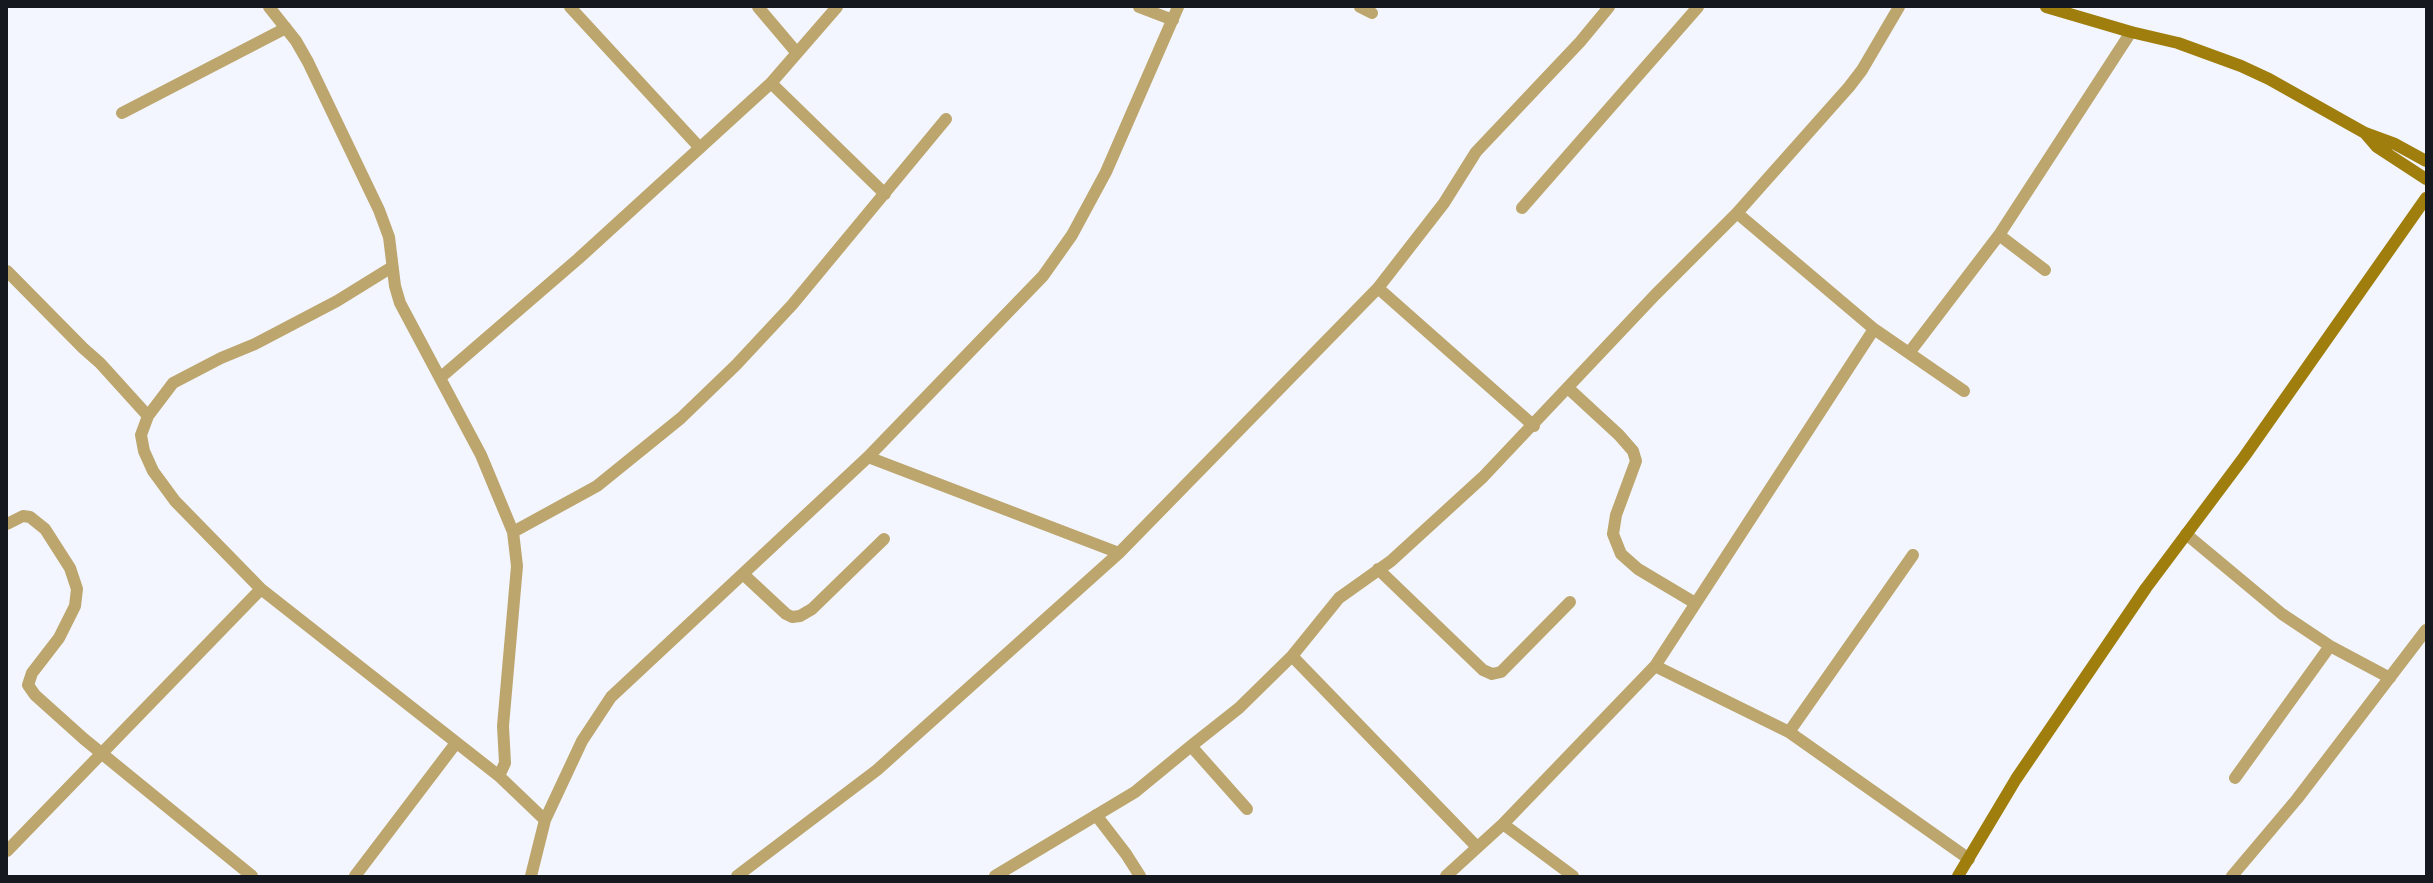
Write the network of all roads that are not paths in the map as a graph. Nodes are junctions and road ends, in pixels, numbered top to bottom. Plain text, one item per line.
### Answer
1 (269, 7) edge
2 (570, 7) edge
3 (758, 7) edge
4 (837, 7) edge
5 (1139, 7) edge
6 (1178, 7) edge
7 (1360, 7) edge
8 (1609, 7) edge
9 (1698, 7) edge
10 (1899, 7) edge
11 (2046, 7) edge
12 (1372, 13) dead end
13 (1173, 20) junction
14 (286, 28) junction
15 (2131, 32) junction
16 (797, 53) junction
17 (771, 83) junction
18 (122, 113) dead end
19 (946, 119) dead end
20 (2364, 133) junction
21 (700, 148) junction
22 (2426, 161) edge
23 (2426, 179) edge
24 (885, 194) junction
25 (2426, 198) edge
26 (1522, 208) dead end
27 (1736, 213) junction
28 (1999, 235) junction
29 (392, 267) junction
30 (2045, 270) dead end
31 (7, 271) edge
32 (1378, 288) junction
33 (1874, 329) junction
34 (1909, 353) junction
35 (440, 378) junction
36 (1568, 388) junction
37 (1964, 391) dead end
38 (148, 416) junction
39 (1534, 426) junction
40 (868, 457) junction
41 (7, 524) edge
42 (513, 532) junction
43 (2186, 534) junction
44 (884, 539) dead end
45 (1119, 553) junction
46 (1913, 555) dead end
47 (1378, 569) junction
48 (743, 574) junction
49 (261, 589) junction
50 (1570, 602) dead end
51 (1695, 603) junction
52 (2426, 630) edge
53 (2330, 646) junction
54 (1292, 656) junction
55 (1655, 666) junction
56 (2390, 678) junction
57 (1789, 732) junction
58 (456, 743) junction
59 (1191, 746) junction
60 (103, 753) junction
61 (499, 776) junction
62 (2235, 778) dead end
63 (1247, 809) dead end
64 (1096, 815) junction
65 (545, 820) junction
66 (1503, 824) junction
67 (9, 844) edge
68 (1477, 848) junction
69 (1969, 859) junction
70 (248, 875) edge
71 (355, 876) edge
72 (531, 876) edge
73 (737, 876) edge
74 (995, 876) edge
75 (1140, 876) edge
76 (1446, 876) edge
77 (1573, 876) edge
78 (1958, 876) edge
79 (2232, 876) edge

1 - 14 street
2 - 21 street
3 - 16 street
4 - 16 street
5 - 13 street
6 - 13 street
7 - 12 street
8 - 32 street
9 - 26 street
10 - 27 street
11 - 15 main road
13 - 40 street
14 - 18 street
14 - 29 street
15 - 20 main road
15 - 28 street
16 - 17 street
17 - 21 street
17 - 24 street
19 - 24 street
20 - 22 main road
20 - 23 main road
21 - 35 street
24 - 42 street
25 - 43 main road
27 - 33 street
27 - 36 street
28 - 30 street
28 - 34 street
29 - 35 street
29 - 38 street
31 - 38 street
32 - 39 street
32 - 45 street
33 - 34 street
33 - 51 street
34 - 37 street
35 - 42 street
36 - 39 street
36 - 51 street
38 - 49 street
39 - 47 street
40 - 45 street
40 - 48 street
41 - 60 street
42 - 61 street
43 - 53 street
43 - 69 main road
44 - 48 street
45 - 73 street
46 - 57 street
47 - 50 street
47 - 54 street
48 - 65 street
49 - 58 street
49 - 60 street
51 - 55 street
52 - 56 street
53 - 56 street
53 - 62 street
54 - 59 street
54 - 68 street
55 - 57 street
55 - 66 street
56 - 79 street
57 - 69 street
58 - 61 street
58 - 71 street
59 - 63 street
59 - 64 street
60 - 67 street
60 - 70 street
61 - 65 street
64 - 74 street
64 - 75 street
65 - 72 street
66 - 68 street
66 - 77 street
68 - 76 street
69 - 78 main road

